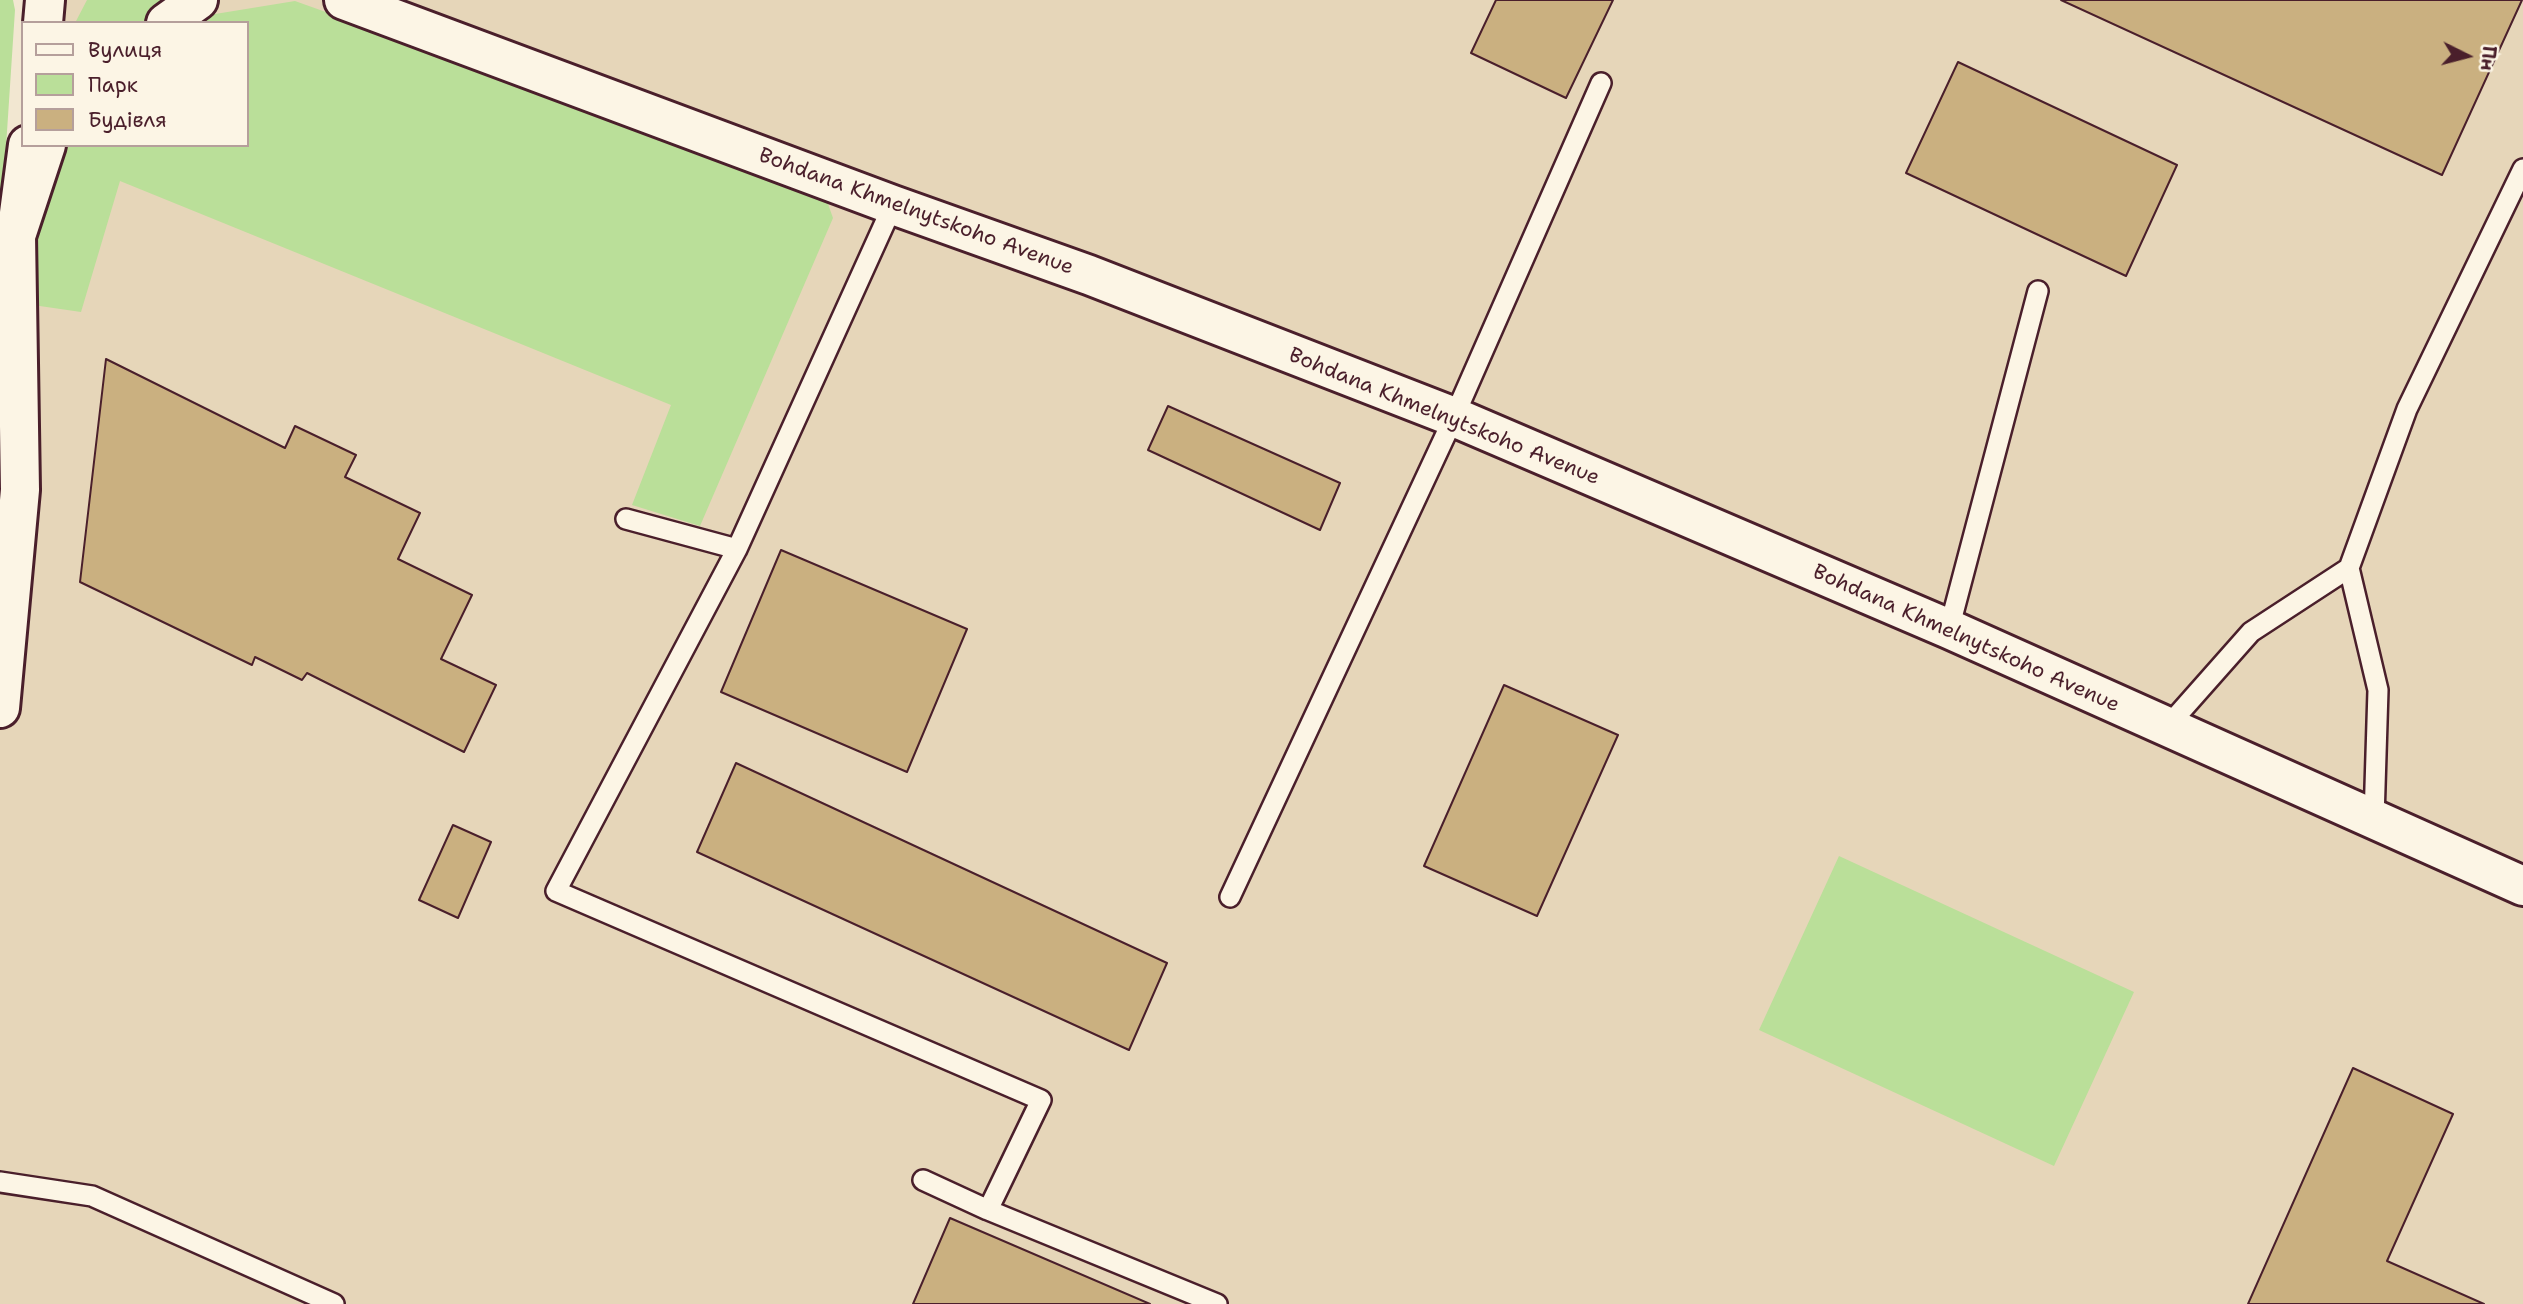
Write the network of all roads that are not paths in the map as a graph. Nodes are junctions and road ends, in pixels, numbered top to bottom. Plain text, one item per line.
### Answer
1 (46, 0) edge
2 (198, 0) edge
3 (344, 0) edge
4 (43, 21) edge
5 (169, 21) edge
6 (1601, 83) dead end
7 (27, 147) edge
8 (45, 147) edge
9 (2523, 170) edge
10 (893, 205) junction
11 (16, 236) junction
12 (2038, 290) dead end
13 (1454, 417) junction
14 (626, 519) dead end
15 (737, 550) junction
16 (2349, 568) junction
17 (1949, 629) junction
18 (0, 708) edge
19 (2166, 728) junction
20 (2374, 819) junction
21 (2523, 887) edge
22 (1230, 897) dead end
23 (923, 1180) dead end
24 (0, 1182) edge
25 (988, 1210) junction
26 (334, 1304) edge
27 (1217, 1304) edge

1 - 4 main road
2 - 5 main road
3 - 10 main road, Bohdana Khmelnytskoho Avenue
6 - 13 lane
7 - 11 main road
8 - 11 main road
9 - 16 lane
10 - 13 main road, Bohdana Khmelnytskoho Avenue
10 - 15 lane
11 - 18 main road
12 - 17 lane
13 - 17 main road, Bohdana Khmelnytskoho Avenue
13 - 22 lane
14 - 15 lane
15 - 25 lane
16 - 19 lane
16 - 20 lane
17 - 19 main road, Bohdana Khmelnytskoho Avenue
19 - 20 main road, Bohdana Khmelnytskoho Avenue
20 - 21 main road, Bohdana Khmelnytskoho Avenue
23 - 25 lane
24 - 26 lane
25 - 27 lane

